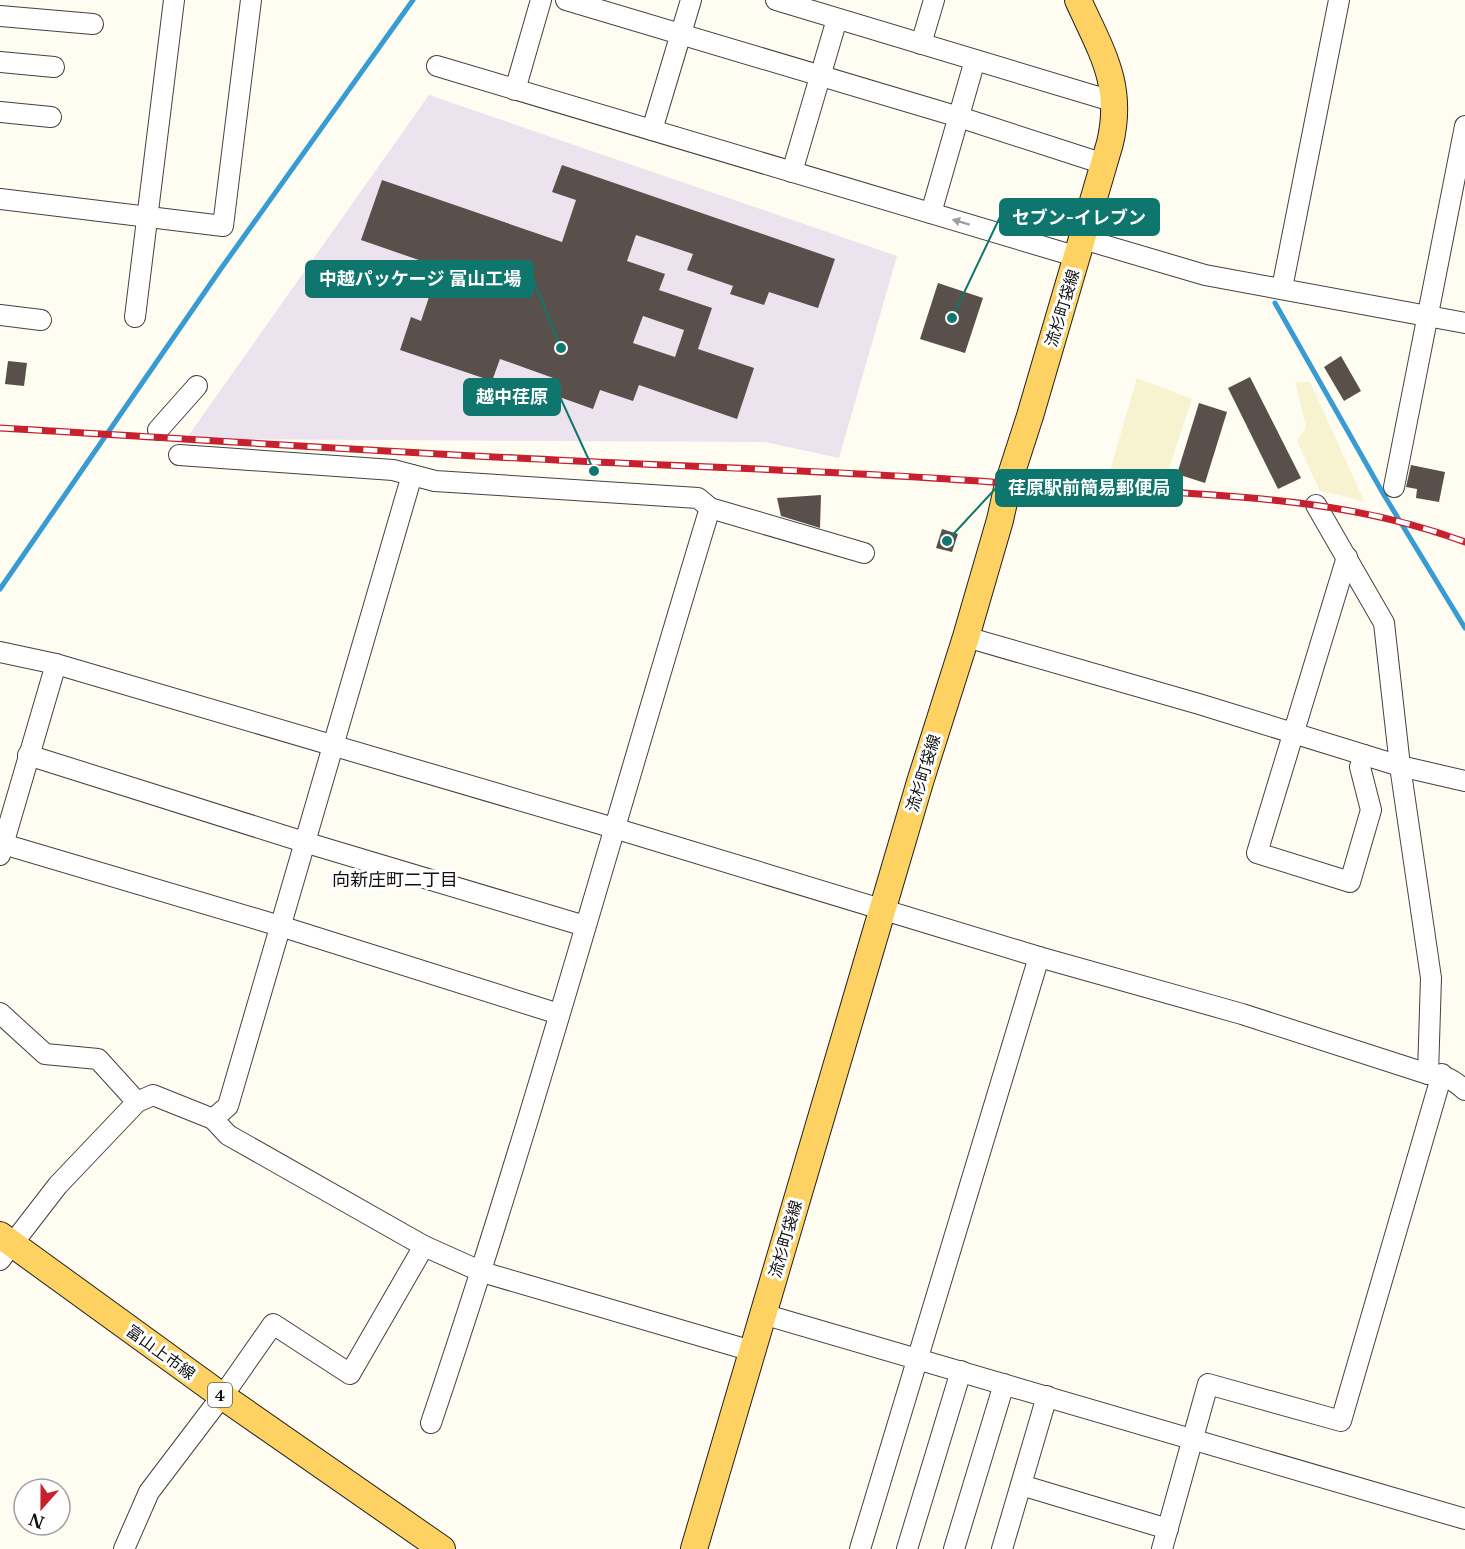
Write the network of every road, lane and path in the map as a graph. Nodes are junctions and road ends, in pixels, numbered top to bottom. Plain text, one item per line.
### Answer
1 (174, 0) edge
2 (251, 0) edge
3 (541, 0) edge
4 (566, 0) edge
5 (692, 0) edge
6 (776, 0) edge
7 (934, 0) edge
8 (1077, 0) edge
9 (1339, 0) edge
10 (805, 4) edge
11 (0, 16) edge
12 (837, 19) junction
13 (93, 24) dead end
14 (681, 35) junction
15 (921, 44) junction
16 (975, 60) junction
17 (0, 62) edge
18 (437, 66) dead end
19 (54, 67) dead end
20 (820, 76) junction
21 (515, 90) junction
22 (1115, 102) junction
23 (0, 112) edge
24 (51, 117) dead end
25 (959, 117) junction
26 (1465, 126) edge
27 (652, 130) junction
28 (1104, 164) junction
29 (792, 172) junction
30 (0, 199) edge
31 (931, 213) junction
32 (147, 217) junction
33 (1080, 248) junction
34 (1282, 288) junction
35 (0, 315) edge
36 (1427, 315) junction
37 (135, 317) dead end
38 (40, 320) dead end
39 (1465, 323) edge
40 (196, 386) dead end
41 (158, 430) dead end
42 (179, 455) dead end
43 (412, 475) junction
44 (1394, 488) dead end
45 (1317, 505) dead end
46 (710, 508) junction
47 (864, 553) dead end
48 (1347, 557) junction
49 (966, 637) junction
50 (0, 652) edge
51 (56, 664) junction
52 (1294, 733) junction
53 (333, 746) junction
54 (1364, 754) junction
55 (28, 755) junction
56 (1400, 766) junction
57 (1465, 782) edge
58 (614, 828) junction
59 (304, 842) junction
60 (1, 850) edge
61 (883, 910) junction
62 (280, 926) junction
63 (585, 926) junction
64 (1039, 957) junction
65 (0, 1013) edge
66 (559, 1014) junction
67 (1435, 1074) junction
68 (1465, 1090) edge
69 (136, 1102) junction
70 (213, 1119) junction
71 (424, 1246) junction
72 (4, 1247) edge
73 (482, 1272) junction
74 (763, 1314) junction
75 (752, 1351) junction
76 (917, 1358) junction
77 (961, 1371) junction
78 (1004, 1384) junction
79 (222, 1396) junction
80 (1047, 1396) junction
81 (431, 1423) dead end
82 (1193, 1439) junction
83 (1021, 1485) junction
84 (1465, 1519) edge
85 (1168, 1529) junction
86 (865, 1548) edge
87 (124, 1549) edge
88 (442, 1549) edge
89 (694, 1549) edge
90 (907, 1549) edge
91 (954, 1549) edge
92 (1002, 1549) edge
93 (1162, 1549) edge

1 - 32 street
2 - 32 street
3 - 21 street
4 - 14 street
5 - 14 street
6 - 10 street
7 - 15 street
8 - 22 main road, 流杉町袋線
9 - 34 street
10 - 12 street
11 - 13 street
12 - 15 street
12 - 20 street
14 - 20 street
14 - 27 street
15 - 16 street
16 - 22 street
16 - 25 street
17 - 19 street
18 - 21 street
20 - 25 street
20 - 29 street
21 - 27 street
22 - 28 main road, 流杉町袋線
23 - 24 street
25 - 28 street
25 - 31 street
26 - 36 street
27 - 29 street
28 - 33 main road, 流杉町袋線
29 - 31 street
30 - 32 street
33 -> 31 street
32 - 37 street
33 - 34 street
33 - 49 main road, 流杉町袋線
34 - 36 street
35 - 38 street
36 - 39 street
36 - 44 street
40 - 41 street
42 - 43 street
43 - 46 street
43 - 53 street
45 - 48 street
46 - 47 street
46 - 58 street
48 - 52 street
48 - 56 street
49 - 52 street
49 - 61 main road, 流杉町袋線
50 - 51 street
51 - 53 street
51 - 55 street
52 - 54 street
52 - 54 street
53 - 58 street
53 - 59 street
54 - 56 street
55 - 59 street
55 - 60 street
56 - 57 street
56 - 67 street
58 - 61 street
58 - 63 street
59 - 62 street
59 - 63 street
60 - 62 street
61 - 64 street
61 - 74 main road, 流杉町袋線
62 - 66 street
62 - 70 street
63 - 66 street
64 - 67 street
64 - 76 street
65 - 69 street
66 - 73 street
67 - 68 street
67 - 82 street
69 - 70 street
69 - 72 street
70 - 71 street
71 - 73 street
71 - 79 street
72 - 79 main road, 富山上市線 / 4
73 - 75 street
73 - 81 street
74 - 75 main road, 流杉町袋線
74 - 76 street
75 - 89 main road, 流杉町袋線
76 - 77 street
76 - 86 street
77 - 78 street
77 - 90 street
78 - 80 street
78 - 91 street
79 - 87 street
79 - 88 main road, 富山上市線 / 4
80 - 82 street
80 - 83 street
82 - 84 street
82 - 85 street
83 - 85 street
83 - 92 street
85 - 93 street

